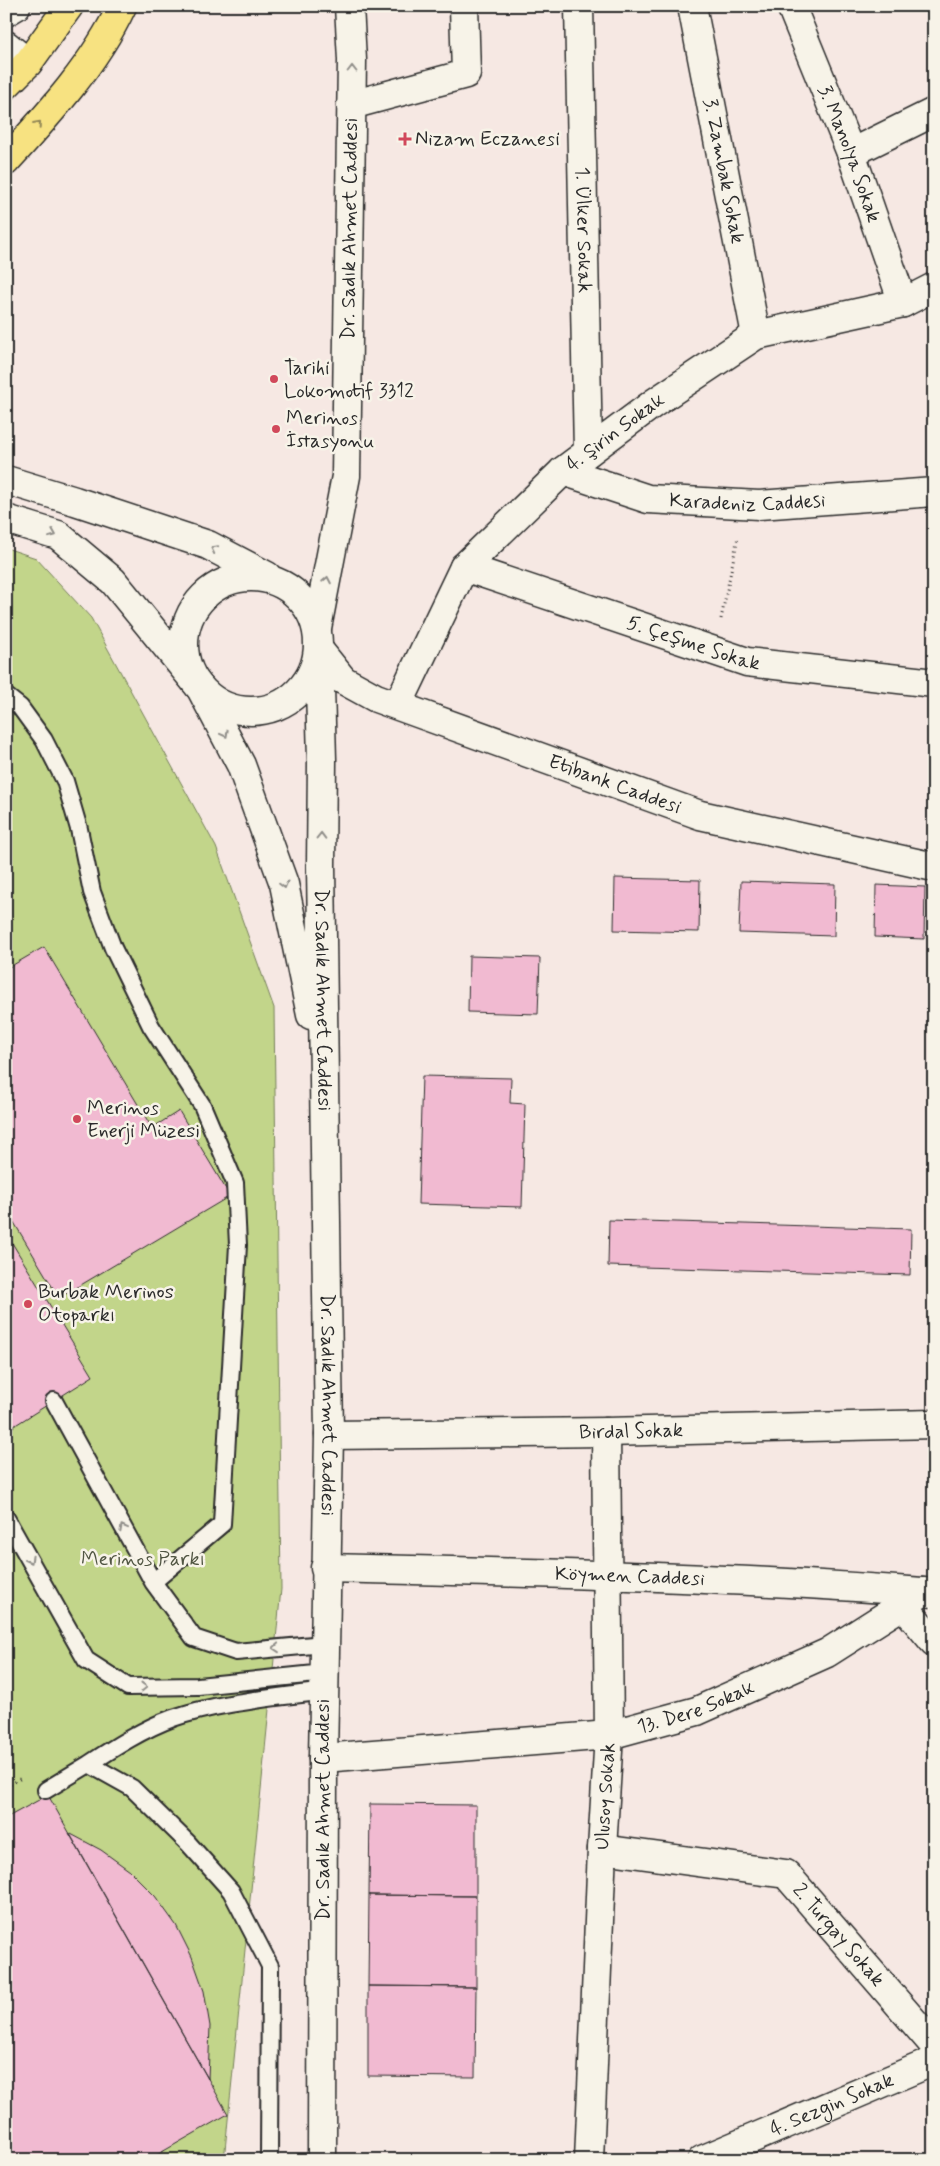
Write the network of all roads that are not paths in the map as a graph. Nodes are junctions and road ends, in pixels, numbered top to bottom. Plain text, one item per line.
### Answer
1 (16, 6) edge
2 (70, 6) edge
3 (122, 6) edge
4 (349, 6) edge
5 (464, 6) edge
6 (579, 6) edge
7 (692, 6) edge
8 (791, 6) edge
9 (6, 12) edge
10 (6, 45) edge
11 (28, 63) junction
12 (6, 85) edge
13 (352, 105) junction
14 (934, 112) edge
15 (851, 153) junction
16 (6, 161) edge
17 (934, 287) edge
18 (903, 303) junction
19 (756, 335) junction
20 (588, 452) junction
21 (563, 471) junction
22 (6, 480) edge
23 (934, 492) edge
24 (6, 519) edge
25 (464, 567) junction
26 (273, 580) junction
27 (318, 639) junction
28 (934, 683) edge
29 (201, 689) junction
30 (6, 696) edge
31 (398, 705) junction
32 (934, 866) edge
33 (324, 1078) junction
34 (54, 1401) dead end
35 (934, 1424) edge
36 (606, 1432) junction
37 (329, 1434) junction
38 (6, 1518) edge
39 (325, 1568) junction
40 (607, 1576) junction
41 (153, 1582) junction
42 (920, 1596) edge
43 (934, 1642) edge
44 (324, 1644) junction
45 (324, 1682) junction
46 (609, 1735) junction
47 (323, 1758) junction
48 (89, 1764) junction
49 (46, 1790) dead end
50 (602, 1849) junction
51 (934, 2046) edge
52 (934, 2061) edge
53 (269, 2160) edge
54 (322, 2160) edge
55 (589, 2160) edge
56 (702, 2160) edge

1 - 9 street
2 - 11 main road
16 -> 3 main road
13 -> 4 street, Dr. Sadık Ahmet Caddesi
5 - 13 street
6 - 20 street, 1. Ülker Sokak
7 - 19 street, 3. Zambak Sokak
8 - 15 street, 3. Manolya Sokak
10 - 11 street
11 - 12 main road
27 -> 13 street, Dr. Sadık Ahmet Caddesi
14 - 15 street
15 - 18 street, 3. Manolya Sokak
17 - 18 street, 4. Şirin Sokak
18 - 19 street, 4. Şirin Sokak
19 - 20 street, 4. Şirin Sokak
20 - 21 street, 4. Şirin Sokak
21 - 23 street, Karadeniz Caddesi
21 - 25 street, 4. Şirin Sokak
26 -> 22 street
24 -> 29 street
25 - 28 street, 5. Çeşme Sokak
25 - 31 street, 4. Şirin Sokak
26 - 27 street
26 - 29 street
27 - 29 street
27 - 31 street, Etibank Caddesi
33 -> 27 street, Dr. Sadık Ahmet Caddesi
29 -> 33 street
30 - 41 lane
31 - 32 street, Etibank Caddesi
33 - 37 street, Dr. Sadık Ahmet Caddesi
41 -> 34 lane
35 - 36 street, Birdal Sokak
36 - 37 street, Birdal Sokak
36 - 40 street, Ulusoy Sokak
37 - 39 street, Dr. Sadık Ahmet Caddesi
38 -> 45 lane
39 - 40 street, Köymen Caddesi
39 - 44 street, Dr. Sadık Ahmet Caddesi
40 - 42 street, Köymen Caddesi
40 - 46 street, Ulusoy Sokak
44 -> 41 lane
42 - 43 street
42 - 46 street, 13. Dere Sokak
44 - 45 street, Dr. Sadık Ahmet Caddesi
45 - 47 street, Dr. Sadık Ahmet Caddesi
45 - 48 lane
46 - 47 street, 13. Dere Sokak
46 - 50 street, Ulusoy Sokak
47 - 54 street, Dr. Sadık Ahmet Caddesi
48 - 49 lane
48 - 53 lane
50 - 51 street, 2. Turgay Sokak
50 - 55 street, Ulusoy Sokak
52 - 56 street, 4. Sezgin Sokak

